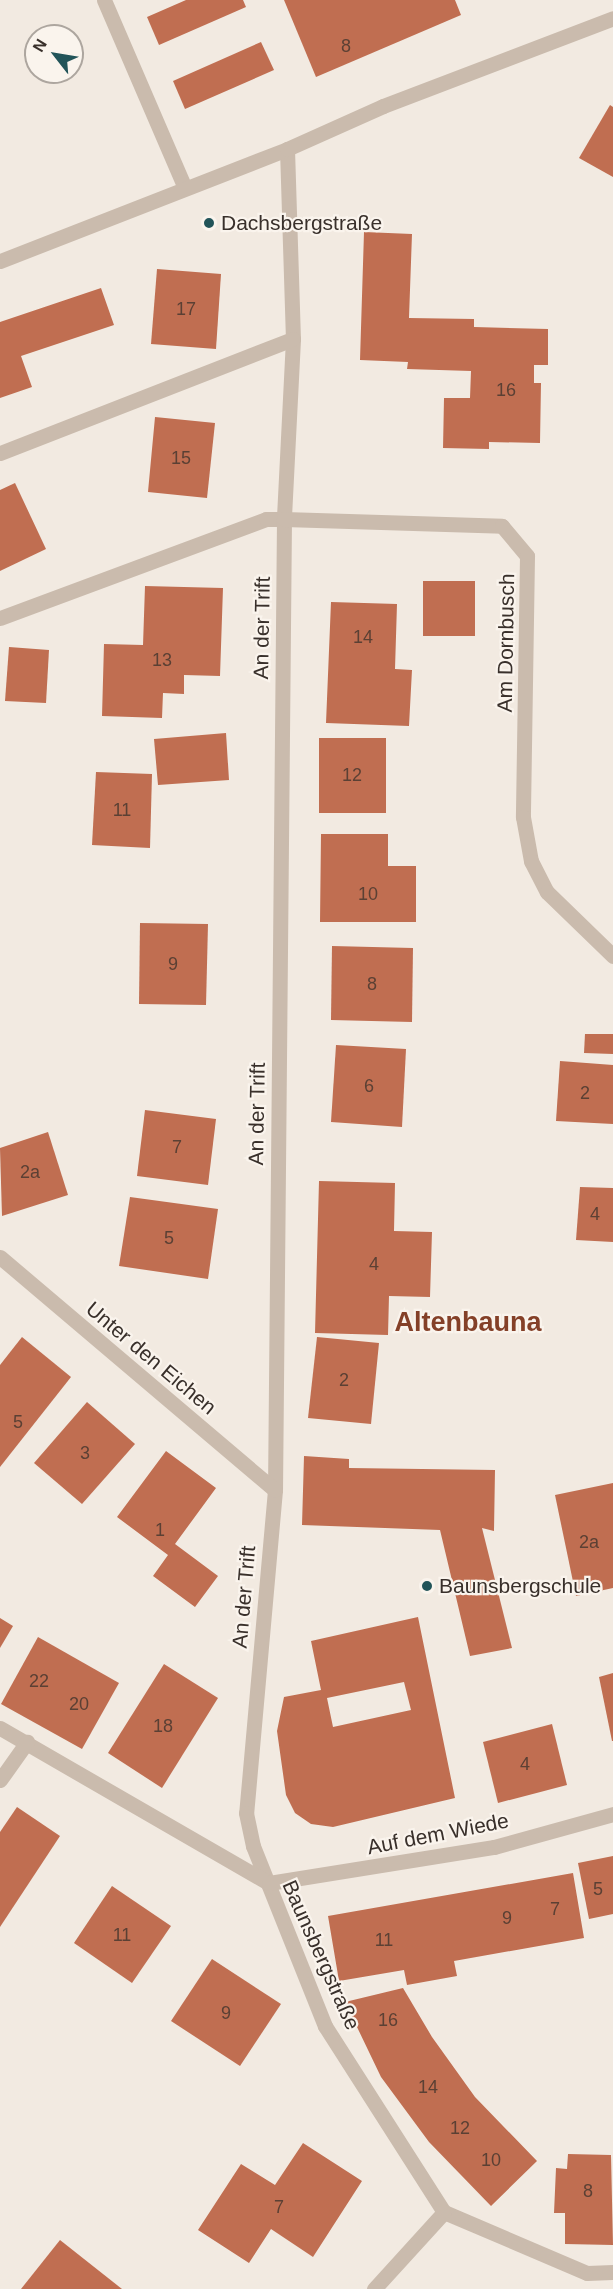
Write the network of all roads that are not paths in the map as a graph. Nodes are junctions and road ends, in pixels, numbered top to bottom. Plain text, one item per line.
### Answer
1 (104, 0) edge
2 (613, 18) edge
3 (287, 148) junction
4 (184, 186) junction
5 (0, 261) edge
6 (293, 339) junction
7 (0, 453) edge
8 (284, 519) junction
9 (0, 618) edge
10 (613, 956) edge
11 (0, 1257) edge
12 (275, 1490) junction
13 (0, 1728) edge
14 (27, 1742) junction
15 (0, 1780) edge
16 (613, 1814) edge
17 (269, 1883) junction
18 (444, 2212) junction
19 (613, 2272) edge
20 (374, 2289) edge

1 - 4 street
2 - 3 street
3 - 4 street
3 - 6 street, An der Trift
4 - 5 street
6 - 7 street
6 - 8 street, An der Trift
8 - 9 street, Am Dornbusch
8 - 10 street, Am Dornbusch
8 - 12 street, An der Trift
11 - 12 street, Unter den Eichen
12 - 17 street, An der Trift
13 - 14 street, Baunsbergstraße
14 - 15 street
14 - 17 street, Baunsbergstraße
16 - 17 street, Auf dem Wiede
17 - 18 street, Baunsbergstraße
18 - 19 street
18 - 20 street

